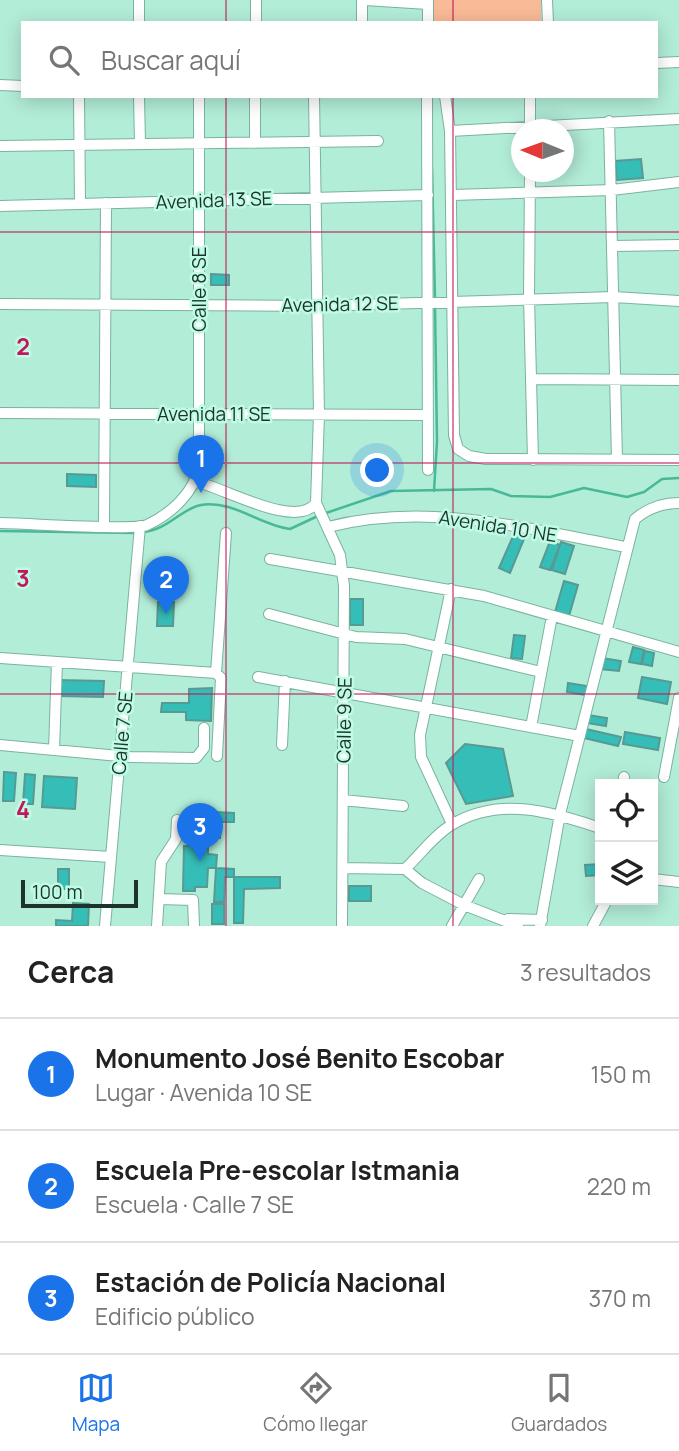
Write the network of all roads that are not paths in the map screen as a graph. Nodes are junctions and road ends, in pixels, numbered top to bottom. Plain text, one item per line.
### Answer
1 (139, 0) edge
2 (256, 0) edge
3 (364, 0) edge
4 (547, 0) edge
5 (428, 2) edge
6 (139, 21) edge
7 (256, 21) edge
8 (362, 21) edge
9 (428, 21) edge
10 (548, 21) edge
11 (679, 62) edge
12 (658, 63) edge
13 (0, 85) edge
14 (21, 86) edge
15 (79, 98) edge
16 (139, 98) edge
17 (199, 98) edge
18 (255, 98) edge
19 (314, 98) edge
20 (427, 98) edge
21 (445, 98) edge
22 (530, 98) edge
23 (530, 119) edge
24 (679, 119) edge
25 (609, 121) junction
26 (574, 124) edge
27 (511, 129) edge
28 (450, 131) junction
29 (378, 141) dead end
30 (314, 142) junction
31 (199, 143) junction
32 (255, 143) junction
33 (139, 144) junction
34 (79, 145) junction
35 (0, 146) edge
36 (530, 182) edge
37 (679, 182) edge
38 (612, 190) junction
39 (530, 193) junction
40 (428, 195) junction
41 (452, 195) junction
42 (315, 198) junction
43 (199, 201) junction
44 (106, 203) junction
45 (80, 204) junction
46 (0, 206) edge
47 (679, 244) edge
48 (613, 246) junction
49 (614, 297) junction
50 (529, 298) junction
51 (438, 302) junction
52 (679, 302) edge
53 (0, 304) edge
54 (107, 304) junction
55 (199, 305) junction
56 (317, 306) junction
57 (532, 379) junction
58 (615, 380) junction
59 (679, 380) edge
60 (0, 413) edge
61 (105, 413) junction
62 (200, 414) junction
63 (319, 414) junction
64 (428, 415) junction
65 (617, 459) junction
66 (533, 460) junction
67 (679, 460) edge
68 (428, 470) dead end
69 (197, 482) junction
70 (679, 503) edge
71 (321, 514) junction
72 (0, 523) edge
73 (104, 525) junction
74 (140, 533) junction
75 (226, 533) dead end
76 (626, 547) junction
77 (270, 559) dead end
78 (343, 573) junction
79 (451, 589) junction
80 (270, 614) dead end
81 (552, 615) junction
82 (608, 632) junction
83 (345, 634) junction
84 (438, 647) junction
85 (679, 652) edge
86 (0, 658) edge
87 (57, 662) junction
88 (128, 668) junction
89 (541, 672) junction
90 (216, 673) junction
91 (258, 677) dead end
92 (285, 681) junction
93 (345, 694) junction
94 (679, 698) edge
95 (425, 708) junction
96 (531, 726) junction
97 (204, 728) dead end
98 (580, 736) junction
99 (0, 745) edge
100 (282, 745) dead end
101 (54, 750) junction
102 (120, 756) junction
103 (218, 756) dead end
104 (664, 777) dead end
105 (343, 800) junction
106 (403, 806) dead end
107 (560, 814) junction
108 (177, 820) dead end
109 (452, 824) junction
110 (595, 826) edge
111 (0, 850) edge
112 (111, 857) junction
113 (343, 868) junction
114 (405, 869) junction
115 (479, 879) dead end
116 (658, 880) edge
117 (679, 882) edge
118 (159, 899) junction
119 (464, 905) junction
120 (604, 905) edge
121 (498, 918) junction
122 (541, 923) edge
123 (105, 926) edge
124 (158, 926) edge
125 (194, 926) edge
126 (342, 926) edge
127 (452, 926) edge
128 (518, 926) edge
129 (593, 926) edge

1 - 6 street
2 - 7 street
3 - 5 street
3 - 8 street
4 - 10 street
5 - 9 street
11 - 12 street
13 - 14 street
15 - 34 street
16 - 33 street
17 - 31 street, Calle 8 SE
18 - 32 street
19 - 30 street, Calle 9 SE
20 - 40 street
21 - 28 street
22 - 23 street
24 - 25 street
25 - 26 street
25 - 38 street
27 - 28 street
28 - 41 street
29 - 30 street
30 - 32 street
30 - 42 street, Calle 9 SE
31 - 32 street
31 - 33 street
31 - 43 street, Calle 8 SE
33 - 34 street
34 - 35 street
34 - 45 street
36 - 39 street
37 - 38 street
38 - 39 street
38 - 48 street
39 - 41 street
39 - 50 street
40 - 42 street, Avenida 13 SE
40 - 51 street
41 - 51 street
42 - 43 street, Avenida 13 SE
42 - 56 street, Calle 9 SE
43 - 44 street, Avenida 13 SE
43 - 55 street, Calle 8 SE
44 - 45 street, Avenida 13 SE
44 - 54 street
45 - 46 street, Avenida 13 SE
47 - 48 street
48 - 49 street
49 - 50 street, Avenida 12 SE
49 - 52 street, Avenida 12 SE
49 - 58 street
50 - 51 street, Avenida 12 SE
50 - 57 street
51 - 56 street, Avenida 12 SE
51 - 64 street
51 - 66 street
53 - 54 street, Avenida 12 SE
54 - 55 street, Avenida 12 SE
54 - 61 street
55 - 56 street, Avenida 12 SE
55 - 62 street, Calle 8 SE
56 - 63 street, Calle 9 SE
57 - 58 street
57 - 66 street
58 - 59 street
58 - 65 street
60 - 61 street, Avenida 11 SE
61 - 62 street, Avenida 11 SE
61 - 73 street
62 - 63 street, Avenida 11 SE
62 - 69 street, Calle 8 SE
63 - 64 street, Avenida 11 SE
63 - 71 street, Calle 9 SE
64 - 68 street
65 - 66 street
65 - 67 street
69 - 71 street, Avenida 10 NE
69 - 74 street
70 - 76 street
71 - 76 street, Avenida 10 NE
71 - 78 street, Calle 9 SE
72 - 73 street
73 - 74 street
74 - 88 street, Calle 7 SE
75 - 90 street
76 - 82 street
77 - 78 street
78 - 79 street
78 - 83 street, Calle 9 SE
79 - 81 street
79 - 84 street
80 - 83 street
81 - 82 street
81 - 89 street
82 - 85 street
82 - 98 street
83 - 84 street
83 - 93 street, Calle 9 SE
84 - 89 street
84 - 95 street
86 - 87 street
87 - 88 street
87 - 101 street
88 - 90 street
88 - 102 street, Calle 7 SE
89 - 96 street
90 - 103 street
91 - 92 street
92 - 93 street
92 - 100 street
93 - 95 street
93 - 105 street, Calle 9 SE
94 - 104 street
95 - 96 street
95 - 109 street
96 - 98 street
97 - 102 street
98 - 107 street
99 - 101 street
101 - 102 street
102 - 112 street, Calle 7 SE
105 - 106 street
105 - 113 street, Calle 9 SE
107 - 109 street
107 - 110 street
107 - 122 street
108 - 118 street
109 - 114 street
111 - 112 street
112 - 123 street, Calle 7 SE
113 - 114 street
113 - 126 street, Calle 9 SE
114 - 119 street
115 - 119 street
116 - 117 street
118 - 124 street
118 - 125 street
119 - 121 street
119 - 127 street
120 - 129 street
121 - 122 street
121 - 128 street

